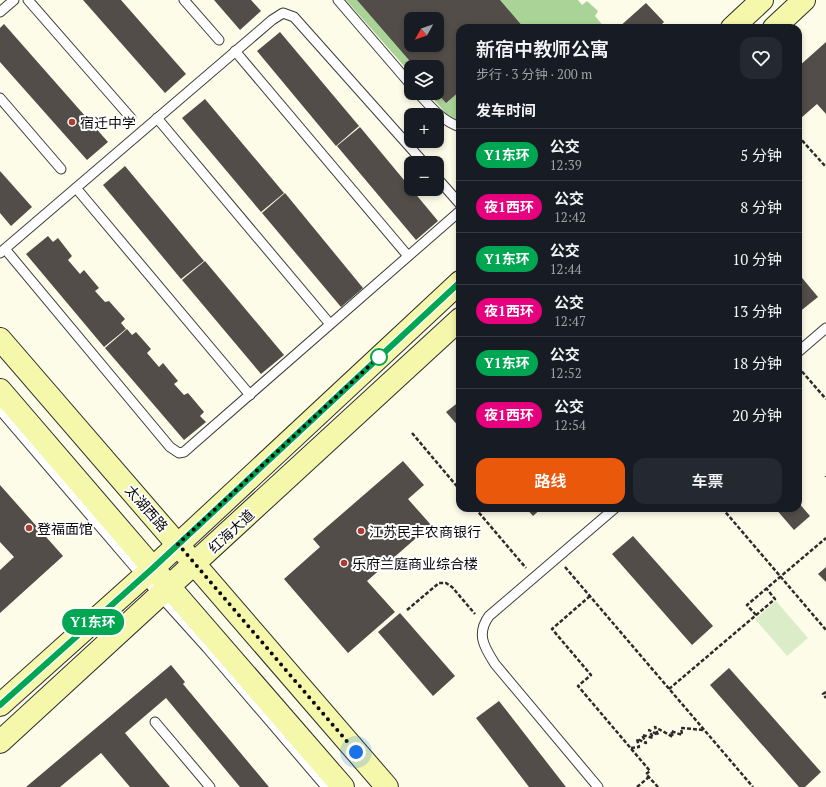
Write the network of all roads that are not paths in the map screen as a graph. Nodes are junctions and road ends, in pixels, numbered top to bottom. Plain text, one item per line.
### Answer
1 (14, 0) edge
2 (28, 0) edge
3 (184, 0) edge
4 (338, 0) edge
5 (762, 0) edge
6 (804, 0) edge
7 (0, 12) edge
8 (736, 24) edge
9 (778, 24) edge
10 (219, 40) dead end
11 (236, 51) junction
12 (404, 77) edge
13 (0, 98) edge
14 (424, 100) edge
15 (131, 118) dead end
16 (157, 118) junction
17 (456, 126) edge
18 (418, 156) edge
19 (61, 169) dead end
20 (444, 186) edge
21 (76, 188) junction
22 (456, 199) edge
23 (456, 214) edge
24 (2, 251) edge
25 (408, 256) junction
26 (456, 286) edge
27 (456, 323) edge
28 (330, 324) junction
29 (826, 328) edge
30 (0, 339) edge
31 (802, 349) edge
32 (0, 390) edge
33 (250, 395) junction
34 (0, 410) edge
35 (610, 512) edge
36 (178, 544) junction
37 (195, 564) junction
38 (148, 573) junction
39 (165, 592) junction
40 (0, 705) edge
41 (155, 722) dead end
42 (0, 742) edge
43 (210, 787) edge
44 (326, 787) edge
45 (343, 787) edge
46 (387, 787) edge
47 (598, 787) edge

1 - 7 lane
2 - 15 lane
3 - 10 lane
4 - 12 lane
5 - 8 main road
6 - 9 main road
11 - 16 lane
11 - 18 lane
11 - 25 lane
13 - 19 lane
14 - 17 lane
16 - 21 lane
16 - 28 lane
20 - 22 lane
21 - 24 lane
21 - 33 lane
23 - 25 lane
24 - 33 lane
25 - 28 lane
26 - 36 main road, 红海大道
27 - 37 main road, 红海大道
28 - 33 lane
29 - 31 lane
30 - 36 main road, 太湖西路
32 - 38 main road
34 - 38 lane
35 - 47 lane
36 - 37 main road, 太湖西路
36 - 38 main road, 红海大道
37 - 39 main road, 红海大道
37 - 46 main road, 太湖西路
38 - 39 main road
38 - 40 main road, 红海大道
39 - 42 main road, 红海大道
39 - 44 lane
39 - 45 main road
41 - 43 lane

